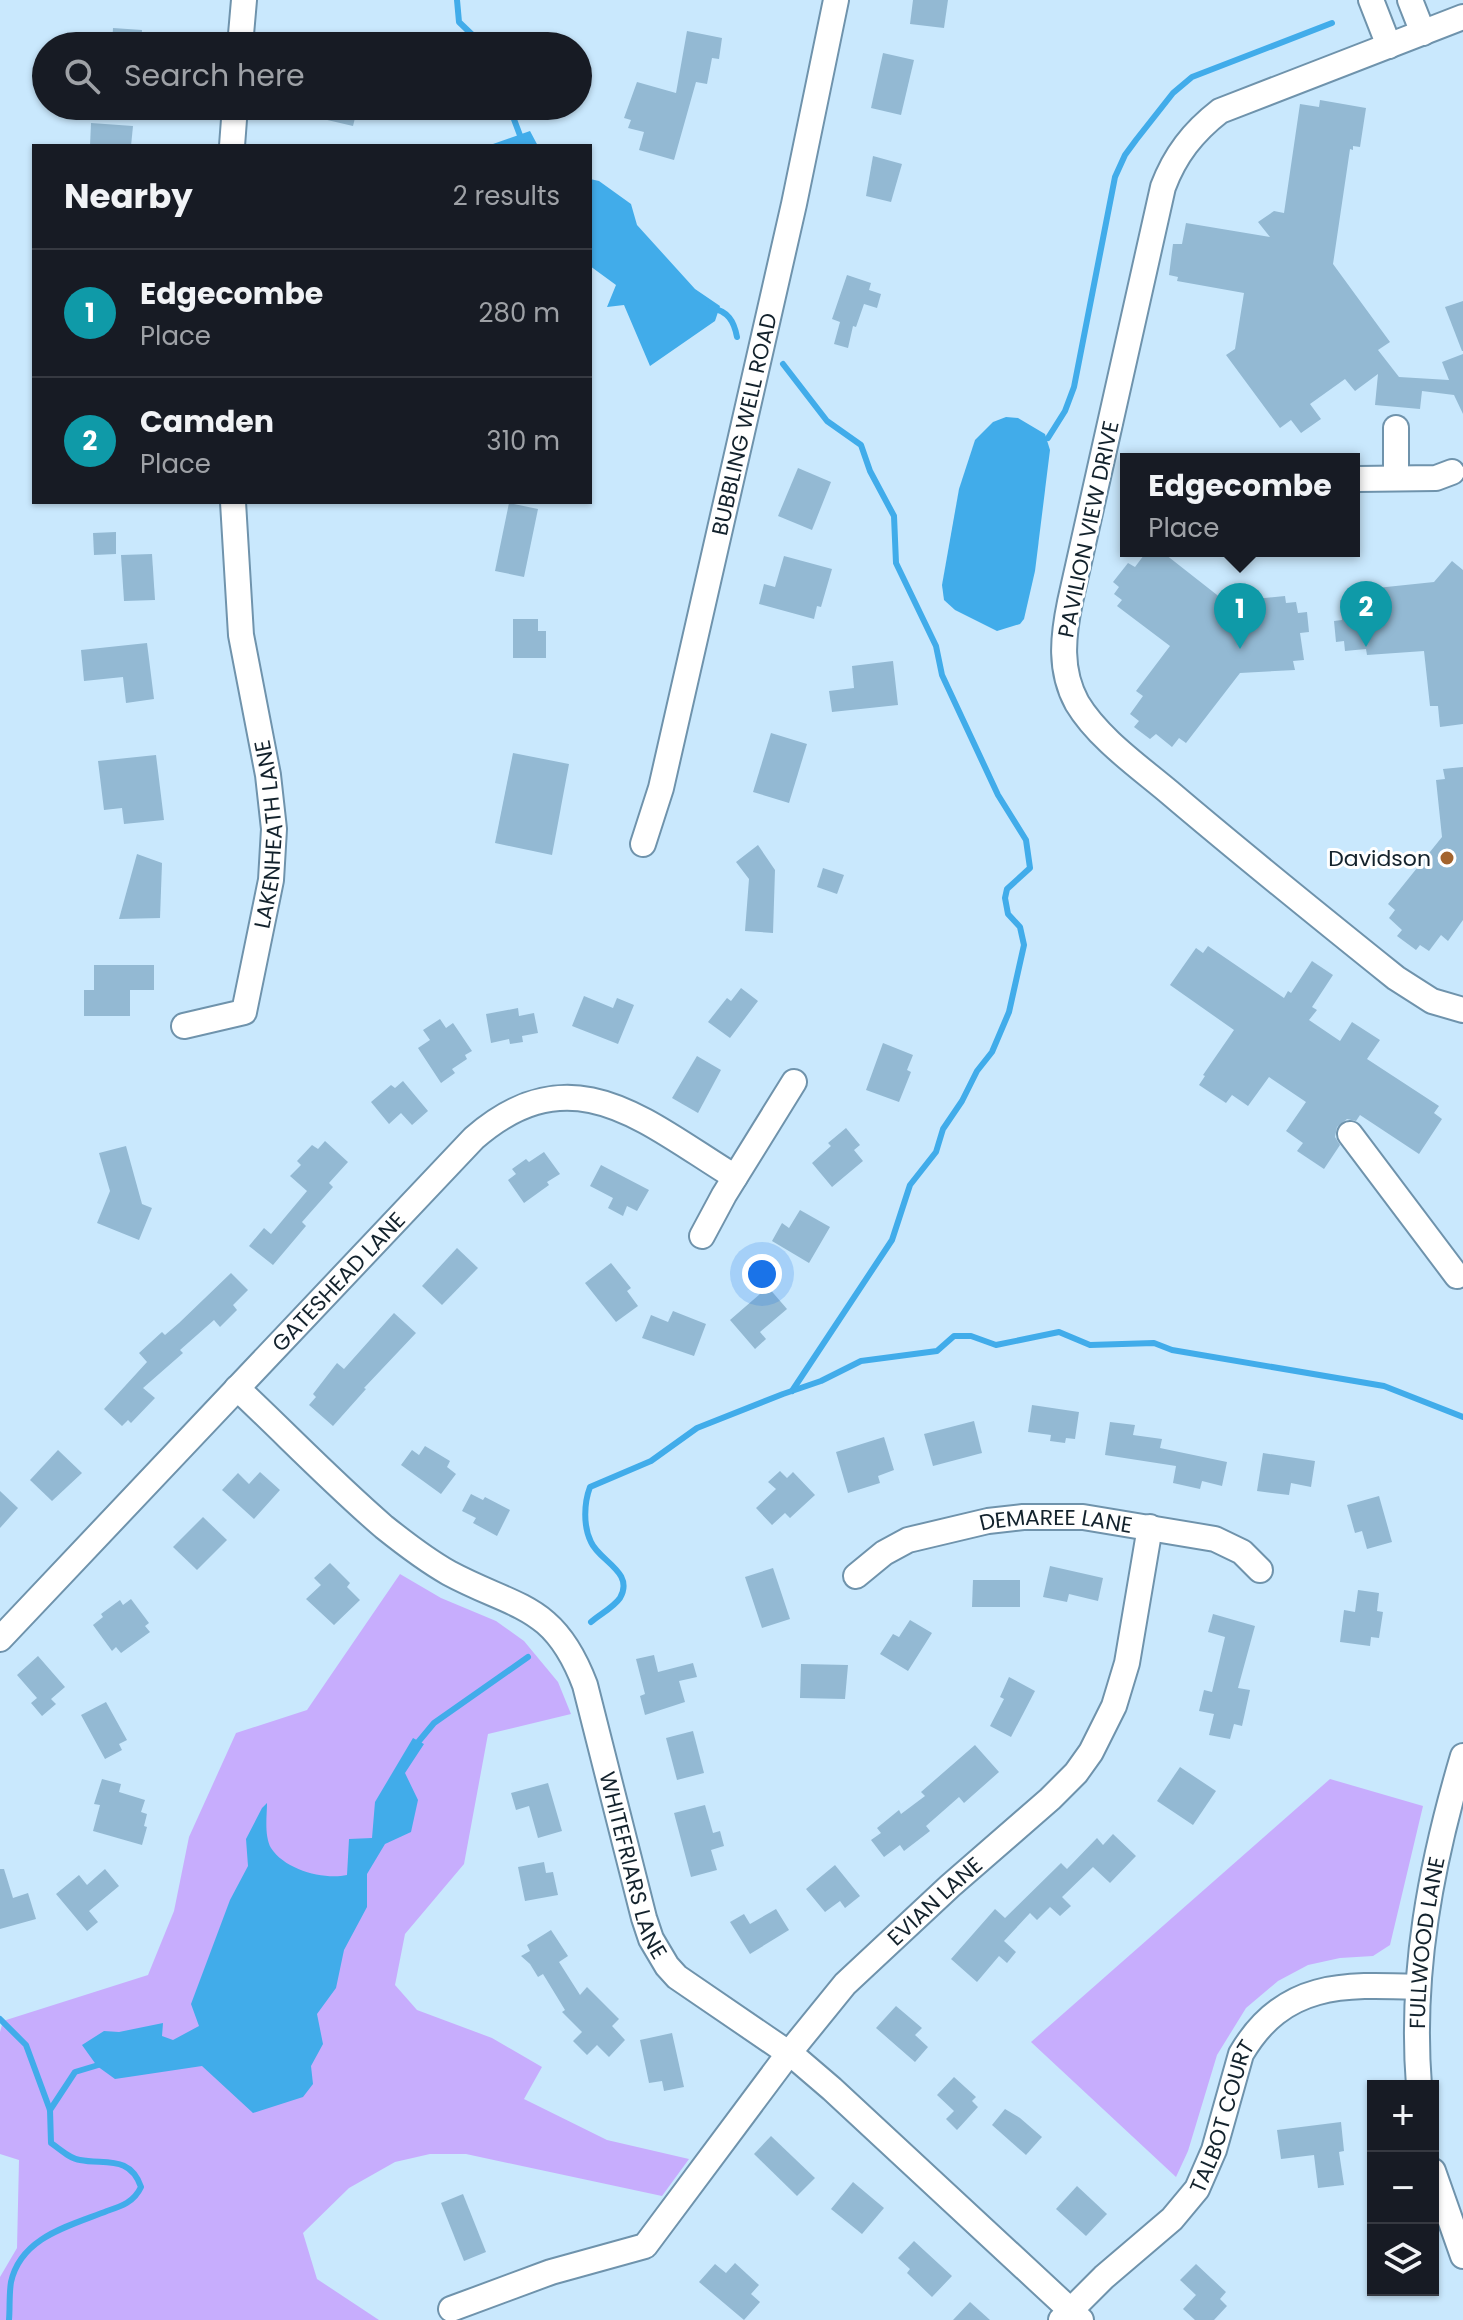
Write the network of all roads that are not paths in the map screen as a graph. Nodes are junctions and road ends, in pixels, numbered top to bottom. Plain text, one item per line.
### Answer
1 (244, 0) edge
2 (836, 0) edge
3 (1371, 0) edge
4 (1410, 0) edge
5 (1463, 17) edge
6 (241, 32) edge
7 (1423, 33) junction
8 (1389, 46) junction
9 (234, 120) edge
10 (232, 144) edge
11 (1396, 428) dead end
12 (1452, 472) dead end
13 (1396, 478) junction
14 (1360, 479) edge
15 (233, 504) edge
16 (643, 844) dead end
17 (1463, 1010) edge
18 (184, 1026) dead end
19 (794, 1082) dead end
20 (1350, 1134) dead end
21 (735, 1177) junction
22 (702, 1236) dead end
23 (1457, 1276) dead end
24 (237, 1388) junction
25 (1150, 1527) junction
26 (1260, 1570) dead end
27 (856, 1576) dead end
28 (0, 1639) edge
29 (1463, 1756) edge
30 (1417, 1987) junction
31 (789, 2053) junction
32 (1418, 2080) edge
33 (1439, 2188) edge
34 (1463, 2256) edge
35 (451, 2309) dead end
36 (1071, 2317) edge

1 - 6 street
2 - 16 street, BUBBLING WELL ROAD
3 - 8 street
4 - 7 street
5 - 7 street, PAVILION VIEW DRIVE
7 - 8 street, PAVILION VIEW DRIVE
8 - 17 street, PAVILION VIEW DRIVE
9 - 10 street
11 - 13 street
12 - 13 street
13 - 14 street
15 - 18 street, LAKENHEATH LANE
19 - 21 street
20 - 23 street
21 - 22 street
21 - 24 street, GATESHEAD LANE
24 - 28 street, GATESHEAD LANE
24 - 31 street, WHITEFRIARS LANE
25 - 26 street, DEMAREE LANE
25 - 27 street, DEMAREE LANE
25 - 31 street, EVIAN LANE
29 - 30 street, FULLWOOD LANE
30 - 32 street, FULLWOOD LANE
30 - 36 street, TALBOT COURT
31 - 35 street, EVIAN LANE
31 - 36 street, WHITEFRIARS LANE
33 - 34 street

